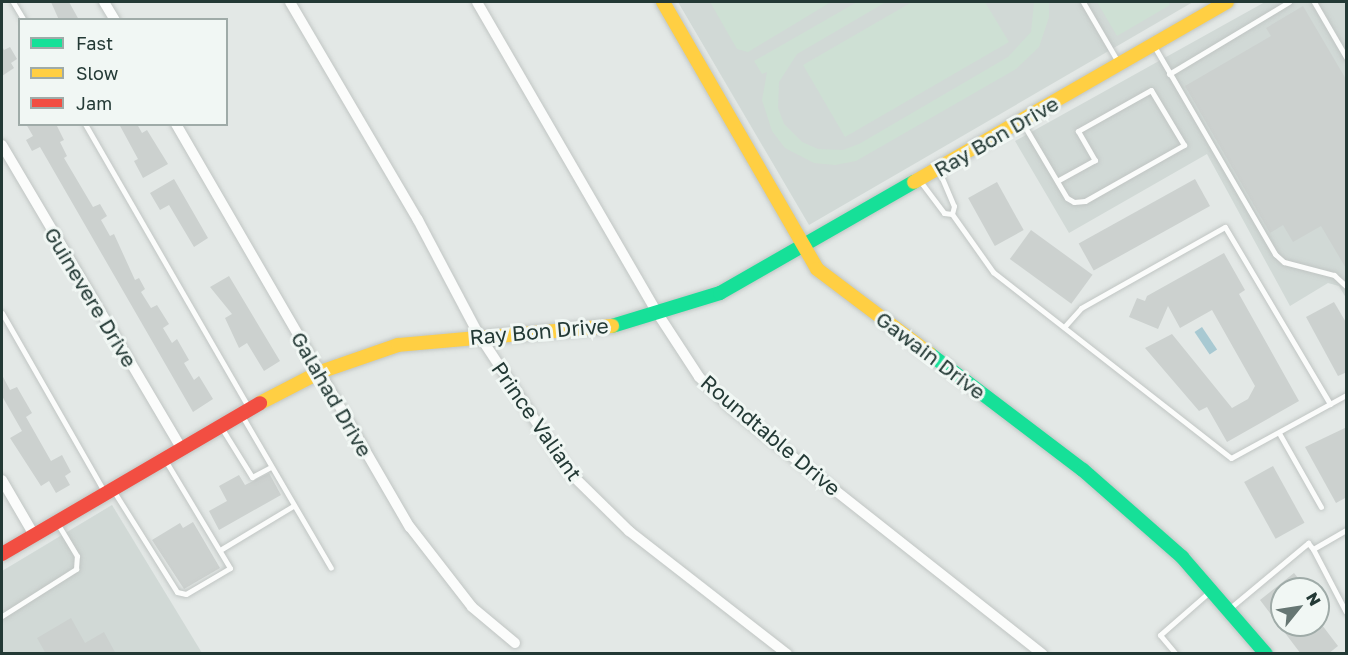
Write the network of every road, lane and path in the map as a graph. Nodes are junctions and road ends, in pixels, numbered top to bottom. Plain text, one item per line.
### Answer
1 (13, 2) edge
2 (104, 2) edge
3 (290, 2) edge
4 (477, 2) edge
5 (663, 2) edge
6 (1083, 2) edge
7 (1227, 2) edge
8 (1289, 2) edge
9 (1314, 2) edge
10 (23, 18) edge
11 (114, 18) edge
12 (1153, 45) junction
13 (1347, 57) edge
14 (1119, 64) junction
15 (1169, 74) junction
16 (1022, 121) junction
17 (86, 126) edge
18 (177, 126) edge
19 (2, 145) edge
20 (938, 170) junction
21 (919, 180) junction
22 (1057, 181) junction
23 (952, 214) junction
24 (805, 247) junction
25 (1347, 286) edge
26 (2, 313) edge
27 (658, 314) junction
28 (1065, 326) junction
29 (478, 335) junction
30 (320, 372) junction
31 (1347, 395) edge
32 (1330, 404) junction
33 (246, 411) junction
34 (220, 425) junction
35 (1279, 433) junction
36 (181, 448) junction
37 (164, 458) junction
38 (271, 467) junction
39 (2, 480) edge
40 (109, 491) junction
41 (293, 506) junction
42 (1321, 507) dead end
43 (57, 522) junction
44 (1347, 530) edge
45 (34, 536) junction
46 (1313, 549) junction
47 (220, 550) junction
48 (2, 555) edge
49 (331, 568) dead end
50 (1211, 590) junction
51 (1228, 610) junction
52 (1347, 612) edge
53 (2, 616) edge
54 (514, 644) dead end
55 (787, 654) edge
56 (1043, 654) edge
57 (1176, 654) edge
58 (1266, 654) edge

1 - 10 lane
2 - 11 street
3 - 29 street, Prince Valiant
4 - 27 street, Roundtable Drive
5 - 24 street, Gawain Drive
6 - 14 lane
7 - 12 street, Ray Bon Drive
8 - 15 lane
9 - 13 lane
12 - 14 street, Ray Bon Drive
12 - 15 lane
14 - 16 street, Ray Bon Drive
15 - 25 lane
16 - 20 street, Ray Bon Drive
16 - 22 lane
17 - 33 lane
18 - 30 street, Galahad Drive
19 - 36 street, Guinevere Drive
20 - 21 street, Ray Bon Drive
20 - 23 lane
21 - 23 lane
21 - 24 street, Ray Bon Drive
22 - 22 lane
23 - 28 lane
24 - 27 street, Ray Bon Drive
24 - 50 street, Gawain Drive
26 - 40 lane
27 - 29 street, Ray Bon Drive
27 - 56 street, Roundtable Drive
28 - 32 lane
28 - 35 lane
29 - 30 street, Ray Bon Drive
29 - 55 street, Prince Valiant
30 - 33 street, Ray Bon Drive
30 - 54 street, Galahad Drive
31 - 32 lane
32 - 35 lane
33 - 34 street, Ray Bon Drive
33 - 38 lane
34 - 36 street, Ray Bon Drive
34 - 38 lane
35 - 42 lane
36 - 37 street, Ray Bon Drive
37 - 40 street, Ray Bon Drive
37 - 47 lane
38 - 41 lane
39 - 45 street
40 - 43 street, Ray Bon Drive
40 - 47 lane
41 - 47 lane
41 - 49 lane
43 - 45 street, Ray Bon Drive
43 - 53 lane
44 - 46 lane
45 - 48 street, Ray Bon Drive
46 - 51 lane
46 - 52 lane
50 - 51 street, Gawain Drive
50 - 57 lane
51 - 58 street, Gawain Drive

